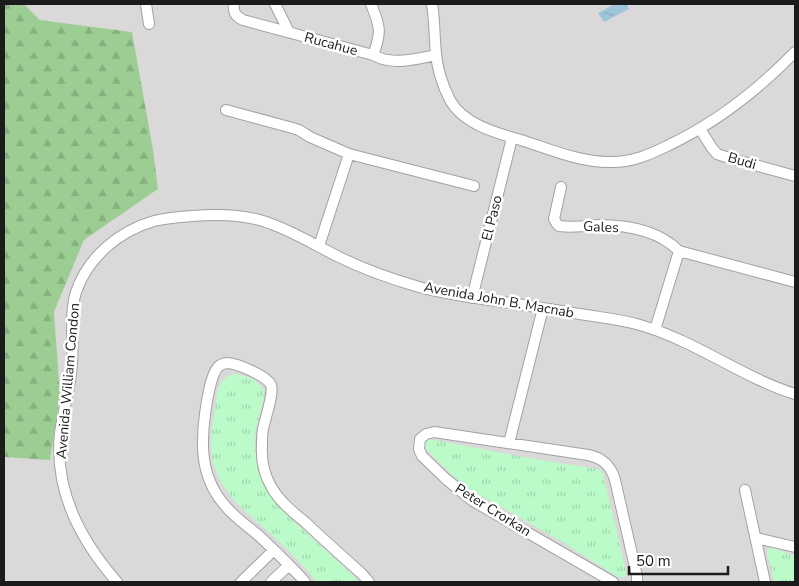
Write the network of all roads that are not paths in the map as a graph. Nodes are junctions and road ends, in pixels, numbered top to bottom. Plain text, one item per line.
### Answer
1 (146, 4) edge
2 (234, 4) edge
3 (275, 4) edge
4 (372, 4) edge
5 (432, 4) edge
6 (149, 24) dead end
7 (289, 32) junction
8 (795, 52) edge
9 (373, 55) junction
10 (436, 55) junction
11 (226, 110) dead end
12 (700, 129) junction
13 (512, 138) junction
14 (349, 154) junction
15 (795, 176) edge
16 (474, 186) dead end
17 (561, 187) dead end
18 (172, 218) joint
19 (319, 246) junction
20 (679, 250) junction
21 (795, 282) edge
22 (472, 298) junction
23 (543, 308) junction
24 (655, 330) junction
25 (795, 394) edge
26 (509, 443) junction
27 (745, 490) dead end
28 (756, 538) junction
29 (795, 547) edge
30 (274, 550) junction
31 (289, 565) junction
32 (118, 582) edge
33 (241, 582) edge
34 (271, 582) edge
35 (304, 582) edge
36 (369, 582) edge
37 (613, 582) edge
38 (637, 582) edge
39 (765, 582) edge

1 - 6 street
2 - 7 street, Rucahue
3 - 7 street, Rucahue
4 - 9 street, Rucahue
5 - 10 street
7 - 9 street, Rucahue
8 - 12 street
9 - 10 street, Rucahue
10 - 13 street
11 - 14 street
12 - 13 street
12 - 15 street, Budi
13 - 22 street, El Paso
14 - 16 street
14 - 19 street
17 - 20 street, Gales
18 - 19 street, Avenida John B. Macnab
18 - 32 street, Avenida William Condon
19 - 22 street, Avenida John B. Macnab
20 - 21 street, Gales
20 - 24 street
22 - 23 street, Avenida John B. Macnab
23 - 24 street, Avenida John B. Macnab
23 - 26 street
24 - 25 street, Avenida John B. Macnab
26 - 37 street, Peter Crorkan
26 - 38 street, Peter Crorkan
27 - 28 street
28 - 29 street
28 - 39 street
30 - 31 street
30 - 33 street
30 - 36 street
31 - 34 street
31 - 35 street

